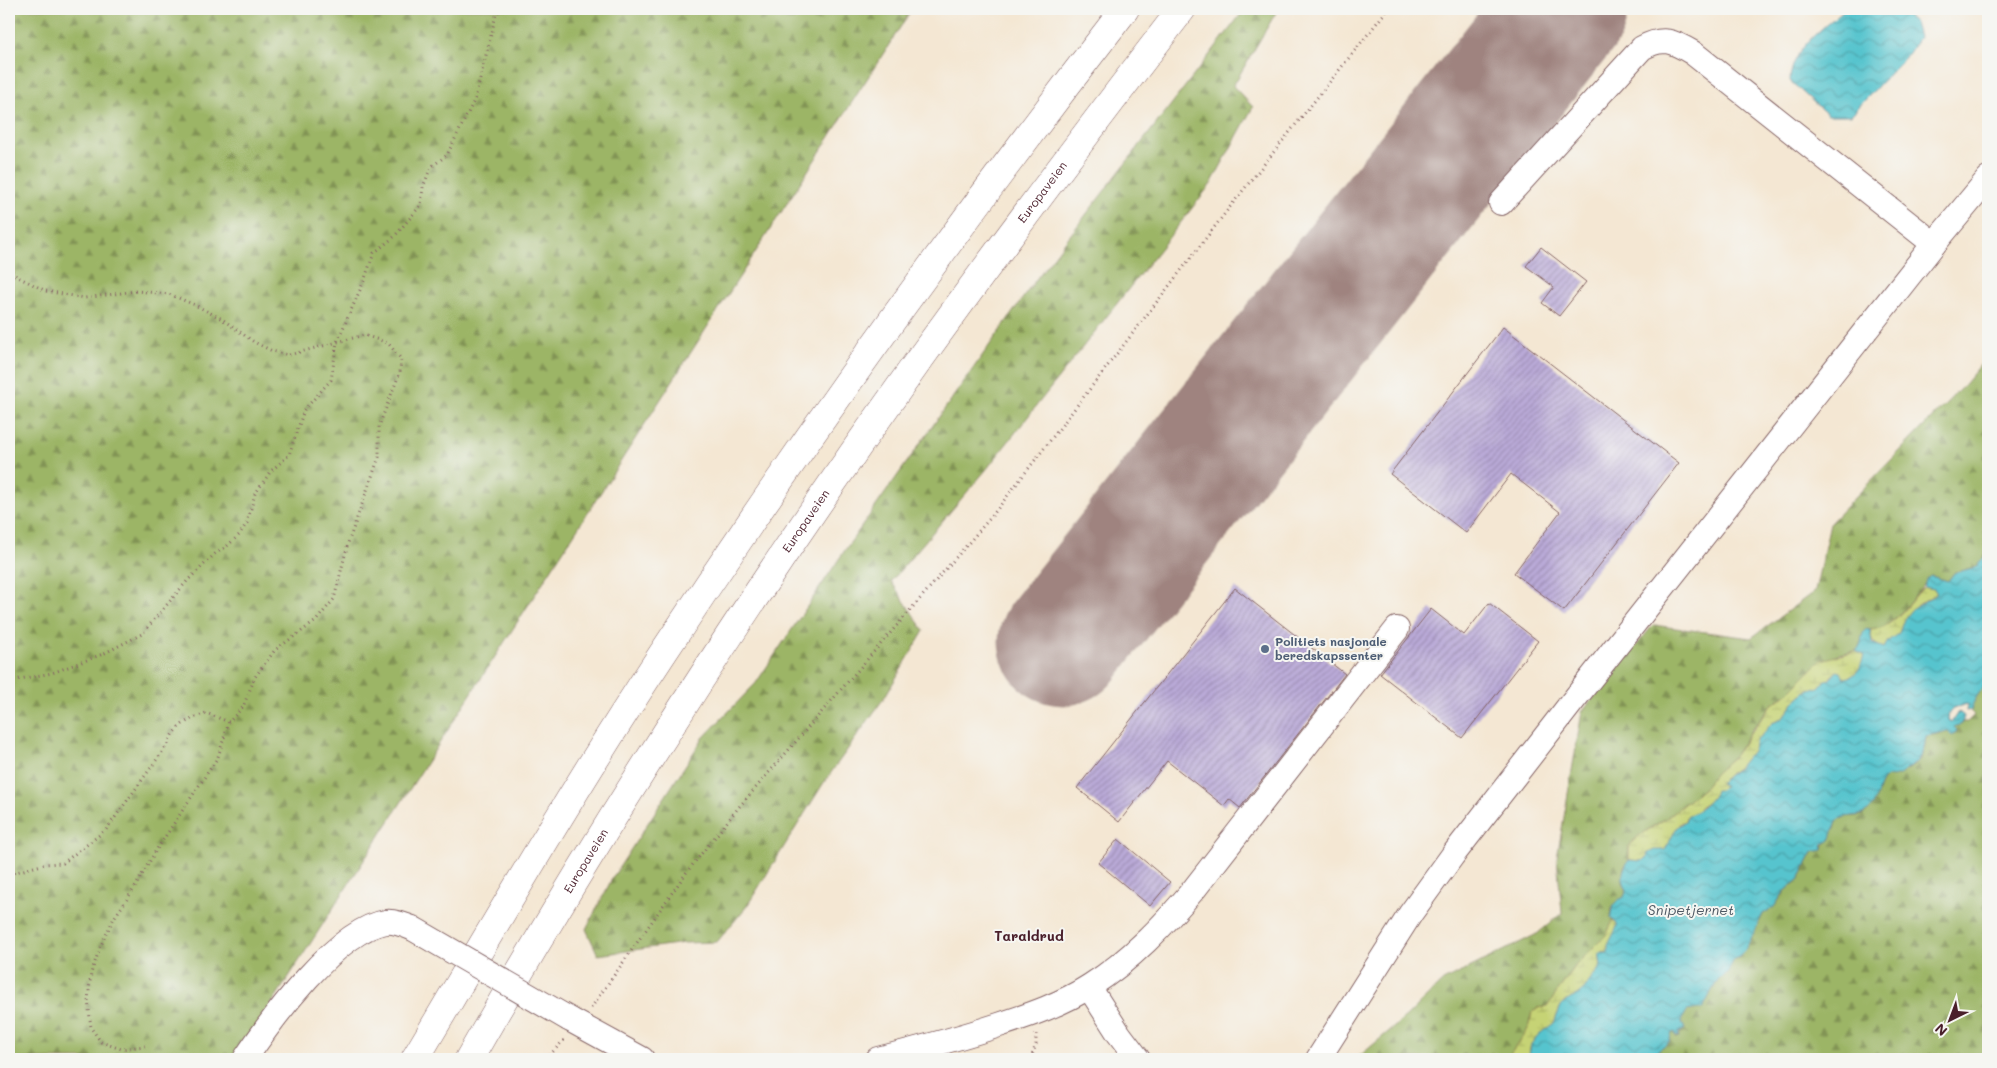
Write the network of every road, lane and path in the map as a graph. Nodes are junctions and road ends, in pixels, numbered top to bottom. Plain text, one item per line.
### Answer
1 (500, 9) edge
2 (1125, 9) edge
3 (1182, 9) edge
4 (1388, 9) edge
5 (1988, 179) edge
6 (1501, 203) dead end
7 (1934, 244) junction
8 (9, 267) edge
9 (337, 342) junction
10 (1397, 629) dead end
11 (9, 681) edge
12 (229, 722) junction
13 (9, 874) edge
14 (1089, 987) junction
15 (573, 1022) junction
16 (145, 1046) dead end
17 (245, 1059) edge
18 (415, 1059) edge
19 (469, 1059) edge
20 (546, 1059) edge
21 (642, 1059) edge
22 (878, 1059) edge
23 (1138, 1059) edge
24 (1318, 1059) edge

1 - 9 path
2 - 18 highway
3 - 19 highway, Europaveien
4 - 15 path
5 - 7 street
6 - 7 street
7 - 24 street
8 - 9 path
9 - 11 path
9 - 12 path
10 - 14 street
12 - 13 path
12 - 16 path
14 - 22 street
14 - 23 street
15 - 17 street, bridge
15 - 20 path
15 - 21 street

